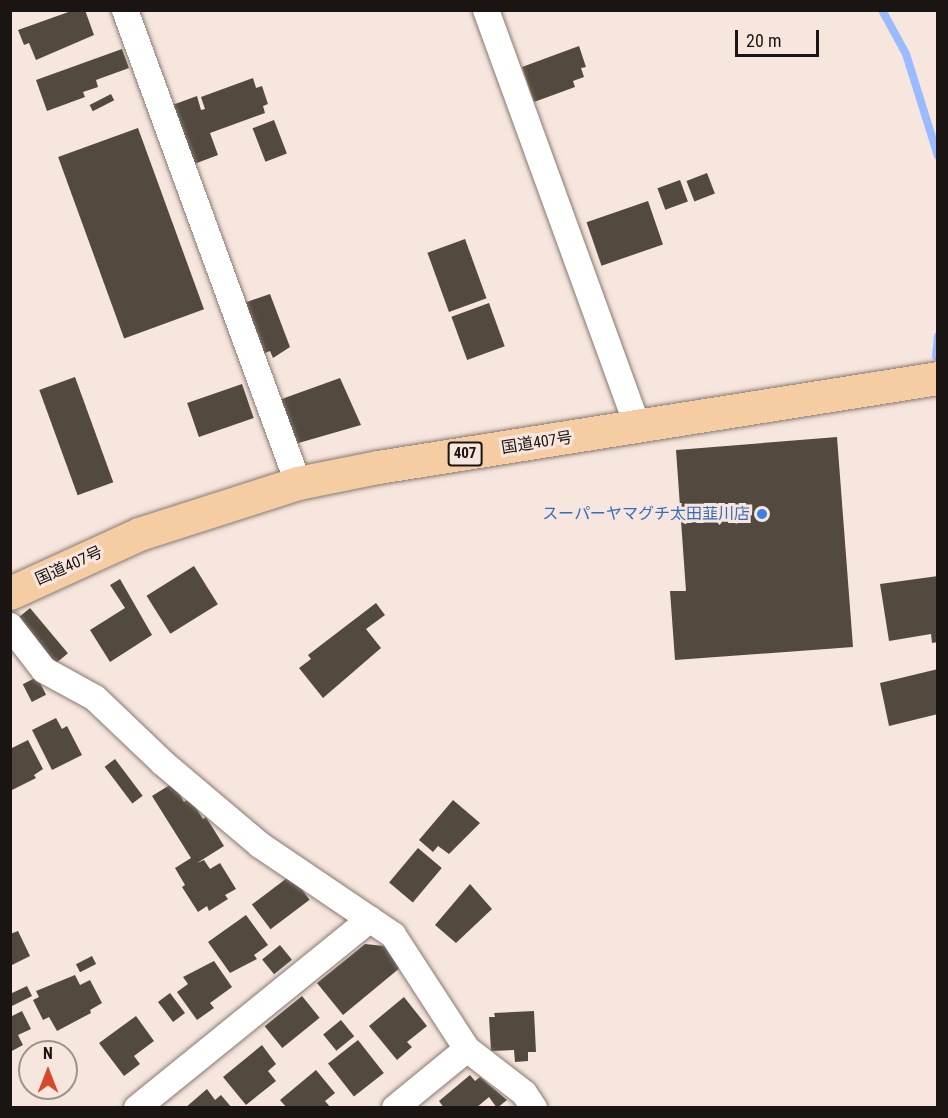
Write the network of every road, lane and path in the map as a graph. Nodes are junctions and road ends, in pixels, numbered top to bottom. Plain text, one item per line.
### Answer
1 (125, 10) edge
2 (486, 10) edge
3 (938, 378) edge
4 (638, 428) junction
5 (298, 483) junction
6 (12, 590) edge
7 (10, 626) edge
8 (370, 919) junction
9 (467, 1049) junction
10 (137, 1107) edge
11 (395, 1107) edge
12 (534, 1107) edge

1 - 5 street
2 - 4 street
3 - 4 highway, 国道407号 / 407
4 - 5 highway, 国道407号 / 407
5 - 6 highway, 国道407号 / 407
7 - 8 street
8 - 9 street
8 - 10 street
9 - 11 street
9 - 12 street

